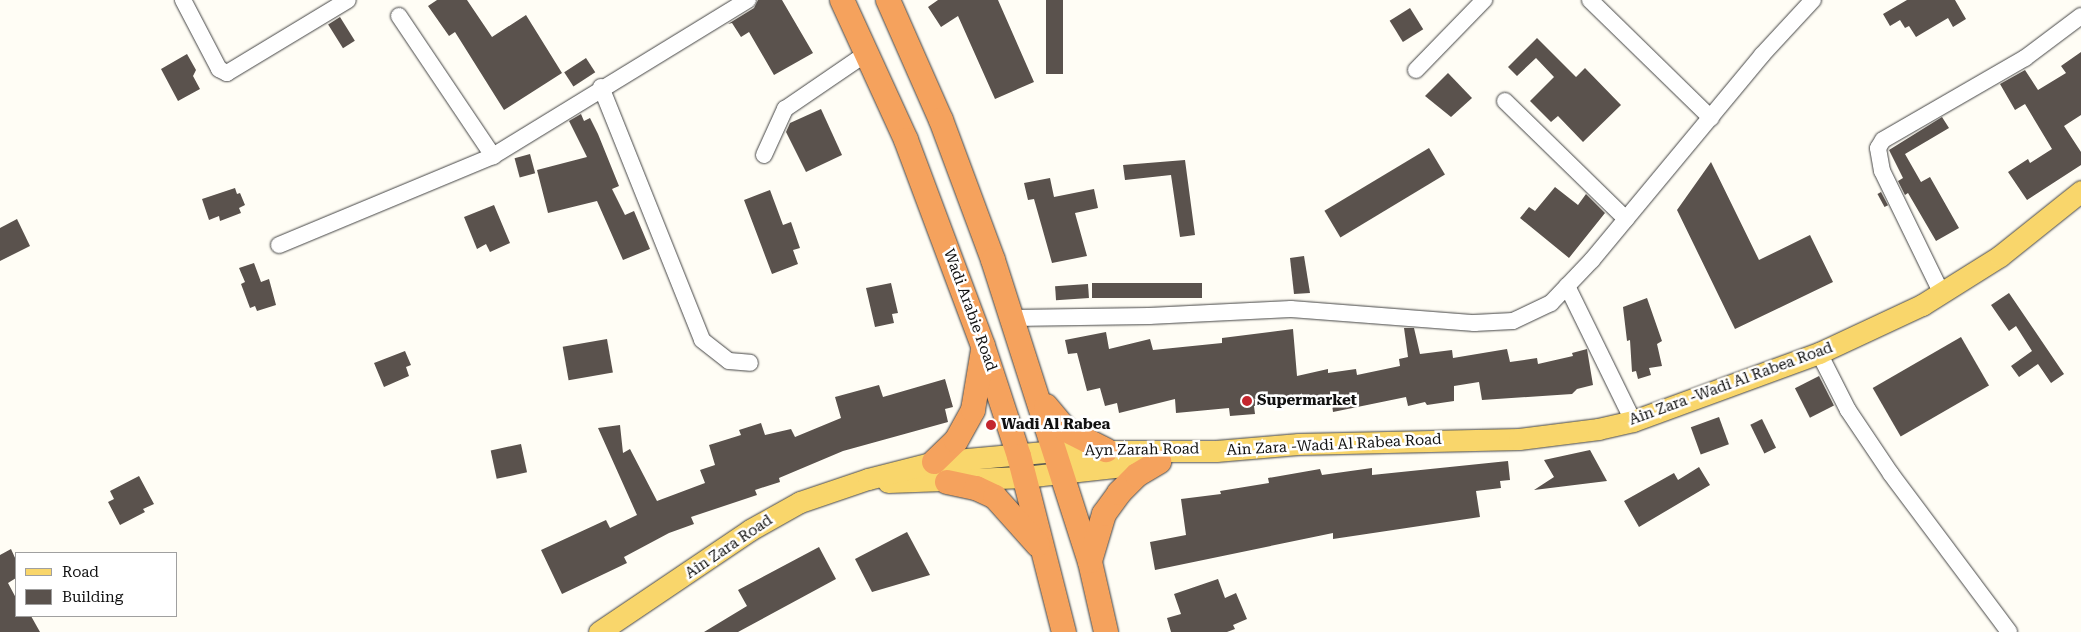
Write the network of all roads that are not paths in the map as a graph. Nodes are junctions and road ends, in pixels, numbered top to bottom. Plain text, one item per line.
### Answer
1 (183, 0) edge
2 (348, 0) edge
3 (748, 0) edge
4 (842, 0) edge
5 (888, 0) edge
6 (1484, 0) edge
7 (1590, 0) edge
8 (1813, 0) edge
9 (399, 16) dead end
10 (2081, 16) edge
11 (867, 52) junction
12 (1416, 70) dead end
13 (602, 87) junction
14 (1505, 101) dead end
15 (1711, 118) junction
16 (764, 155) dead end
17 (493, 156) junction
18 (2081, 191) edge
19 (1626, 219) junction
20 (279, 244) dead end
21 (1567, 286) junction
22 (1942, 294) junction
23 (1012, 318) junction
24 (983, 346) junction
25 (1819, 353) junction
26 (750, 363) dead end
27 (1035, 389) junction
28 (1633, 421) junction
29 (1106, 450) junction
30 (1216, 451) junction
31 (934, 462) junction
32 (1059, 462) junction
33 (1159, 462) junction
34 (1022, 467) junction
35 (868, 479) junction
36 (947, 482) junction
37 (1044, 554) junction
38 (1090, 562) junction
39 (599, 632) edge
40 (1064, 632) edge
41 (1106, 632) edge
42 (2009, 632) edge

1 - 2 street
3 - 13 street
4 - 11 highway, Wadi Arabie Road
5 - 23 highway
6 - 12 street
7 - 15 street
8 - 15 street
9 - 17 street
10 - 22 street
11 - 16 street
11 - 24 highway, Wadi Arabie Road
13 - 17 street
13 - 26 street
14 - 19 street
15 - 19 street
17 - 20 street
18 - 22 main road, Ain Zara -Wadi Al Rabea Road
19 - 21 street
21 - 23 street
21 - 28 street
22 - 25 main road, Ain Zara -Wadi Al Rabea Road
23 - 27 highway
24 - 31 highway
24 - 34 highway, Wadi Arabie Road
25 - 28 main road, Ain Zara -Wadi Al Rabea Road
25 - 42 street
27 - 29 highway
27 - 32 highway
28 - 30 main road, Ain Zara -Wadi Al Rabea Road
29 - 30 main road, Ayn Zarah Road
29 - 32 main road, Ayn Zarah Road
30 - 33 main road, Ayn Zarah Road
31 - 34 main road, Ayn Zarah Road
31 - 35 main road, Ayn Zarah Road
32 - 33 main road, Ayn Zarah Road
32 - 34 main road, Ayn Zarah Road
32 - 38 highway
33 - 38 highway
34 - 36 main road, Ayn Zarah Road
34 - 37 highway, Wadi Arabie Road
35 - 36 main road, Ayn Zarah Road
35 - 39 main road, Ain Zara Road
36 - 37 highway
37 - 40 highway, Wadi Arabie Road
38 - 41 highway

